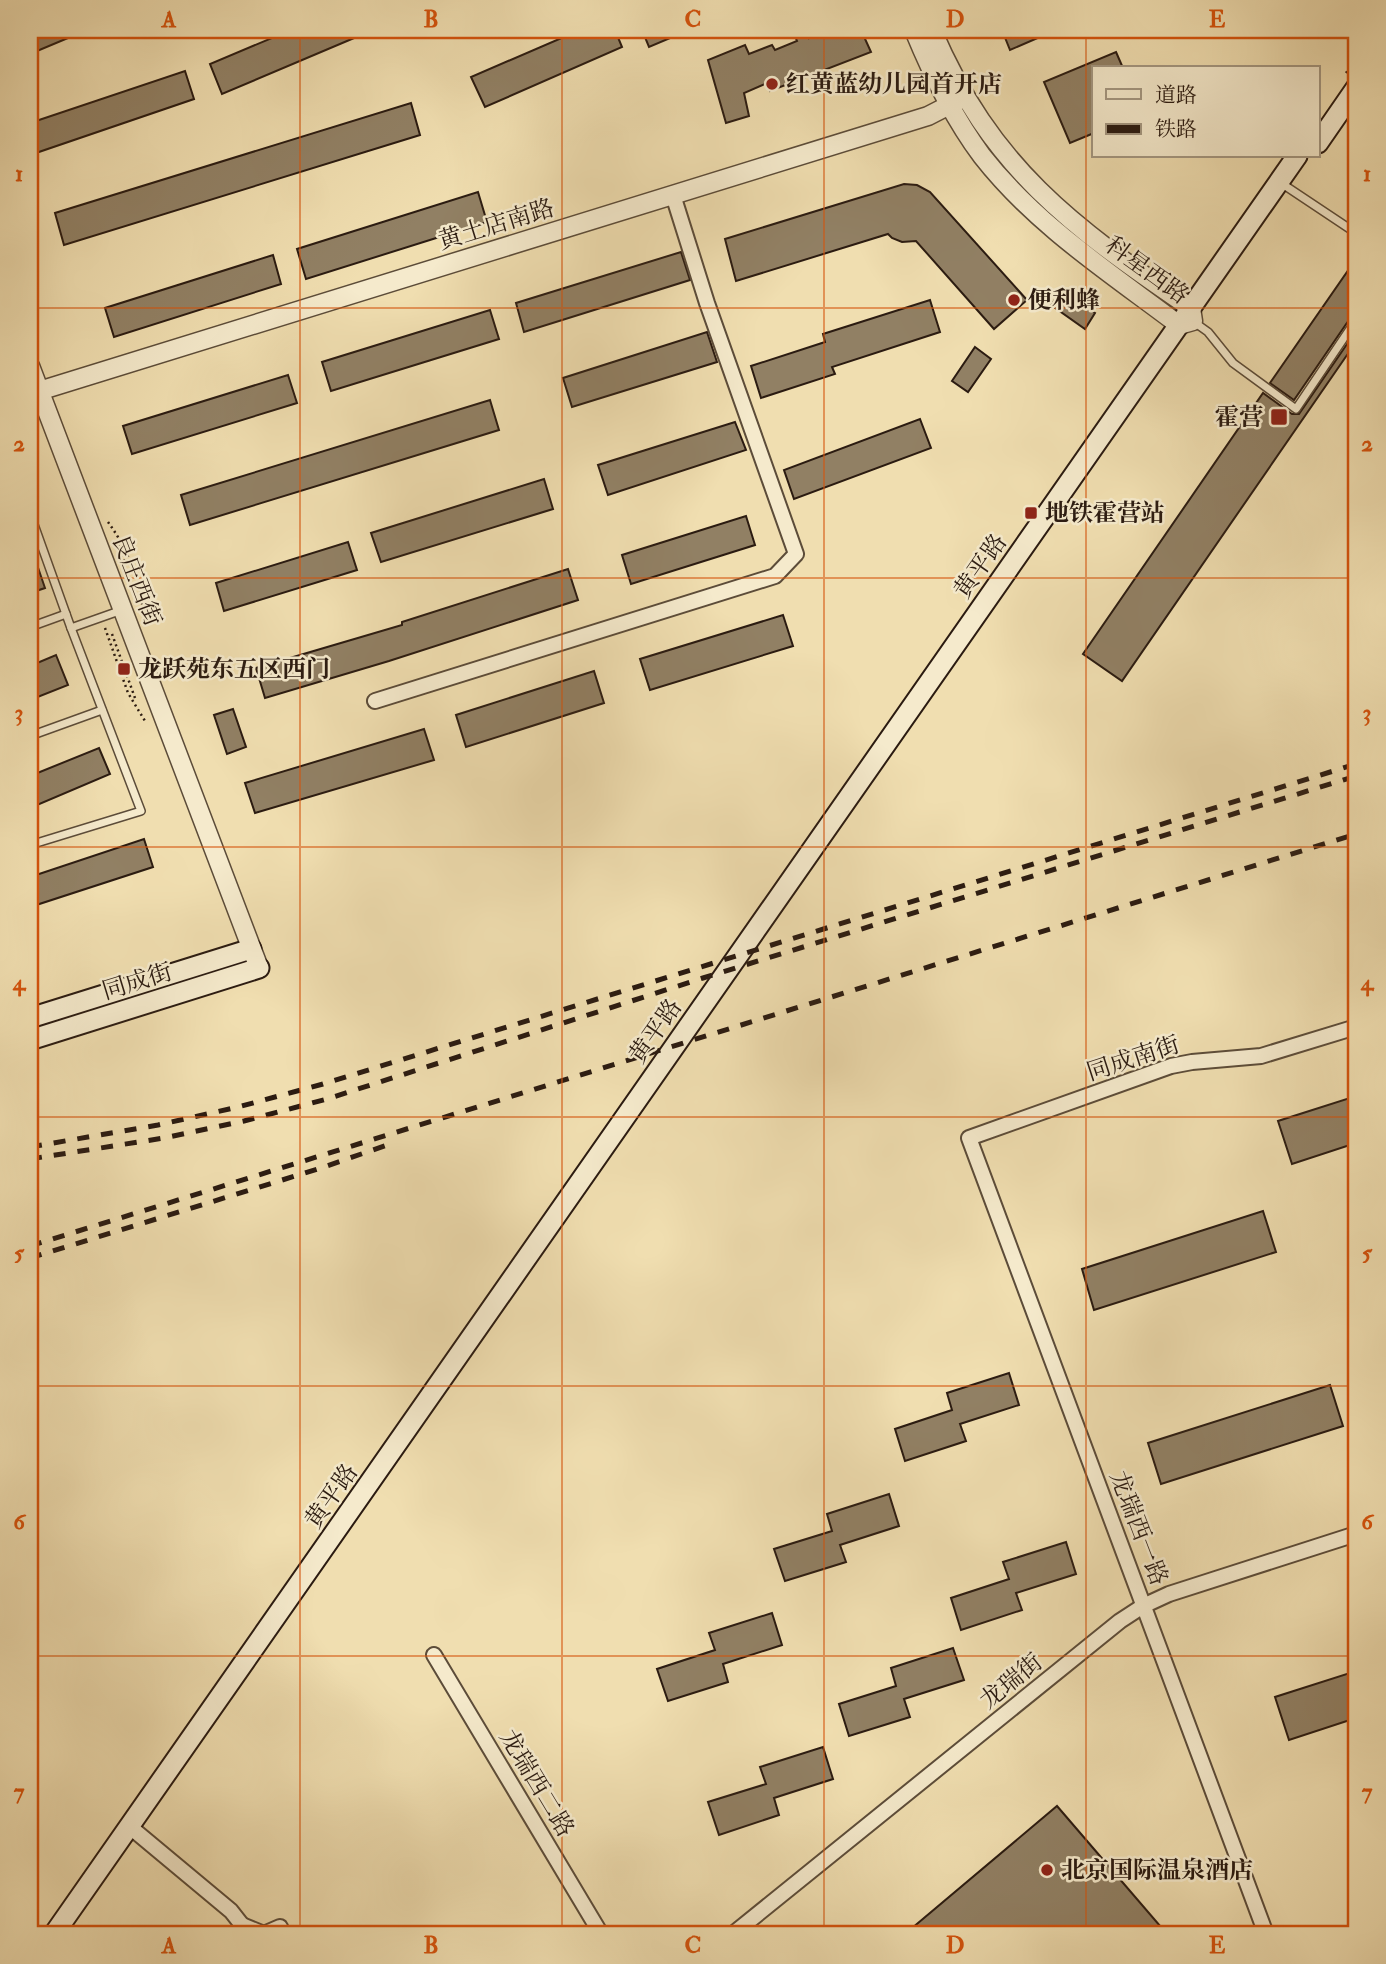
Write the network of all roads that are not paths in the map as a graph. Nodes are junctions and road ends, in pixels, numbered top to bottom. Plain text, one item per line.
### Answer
1 (914, 30) edge
2 (932, 30) edge
3 (1356, 71) edge
4 (1356, 88) edge
5 (957, 102) junction
6 (1320, 123) edge
7 (1320, 141) edge
8 (1296, 158) edge
9 (1307, 158) edge
10 (1283, 184) junction
11 (673, 195) junction
12 (1356, 233) edge
13 (1188, 318) junction
14 (1356, 320) edge
15 (34, 359) edge
16 (39, 391) junction
17 (30, 520) edge
18 (122, 610) junction
19 (66, 614) junction
20 (30, 627) edge
21 (71, 628) junction
22 (375, 701) dead end
23 (103, 710) junction
24 (30, 736) edge
25 (30, 845) edge
26 (251, 948) junction
27 (259, 968) joint
28 (30, 1017) edge
29 (1356, 1027) edge
30 (30, 1040) edge
31 (969, 1138) joint
32 (1356, 1534) edge
33 (1143, 1606) junction
34 (434, 1655) dead end
35 (134, 1830) junction
36 (242, 1930) edge
37 (54, 1934) edge
38 (69, 1934) edge
39 (264, 1934) edge
40 (283, 1934) edge
41 (601, 1934) edge
42 (733, 1934) edge
43 (1266, 1934) edge

1 - 5 street, 科星西路
2 - 5 street, 科星西路
3 - 6 main road
4 - 7 main road
5 - 11 street, 黄土店南路
5 - 13 street, 科星西路
8 - 10 main road, 黄平路
9 - 10 main road, 黄平路
10 - 12 lane
10 - 13 main road, 黄平路
11 - 16 street, 黄土店南路
11 - 22 street
13 - 14 lane
13 - 35 main road, 黄平路
15 - 16 street, 良庄西街
16 - 18 street, 良庄西街
17 - 19 lane
18 - 21 lane
18 - 26 street, 良庄西街
19 - 20 lane
19 - 21 lane
21 - 23 lane
23 - 24 lane
23 - 25 lane
26 - 27 street, 良庄西街
26 - 28 main road, 同成街
27 - 30 main road, 同成街
29 - 31 street, 同成南街
31 - 33 street, 龙瑞西一路
32 - 33 street, 龙瑞街
33 - 42 street, 龙瑞街
33 - 43 street, 龙瑞西一路
34 - 41 street, 龙瑞西二路
35 - 36 street
35 - 37 main road, 黄平路
35 - 38 main road, 黄平路
36 - 39 street
39 - 40 street

